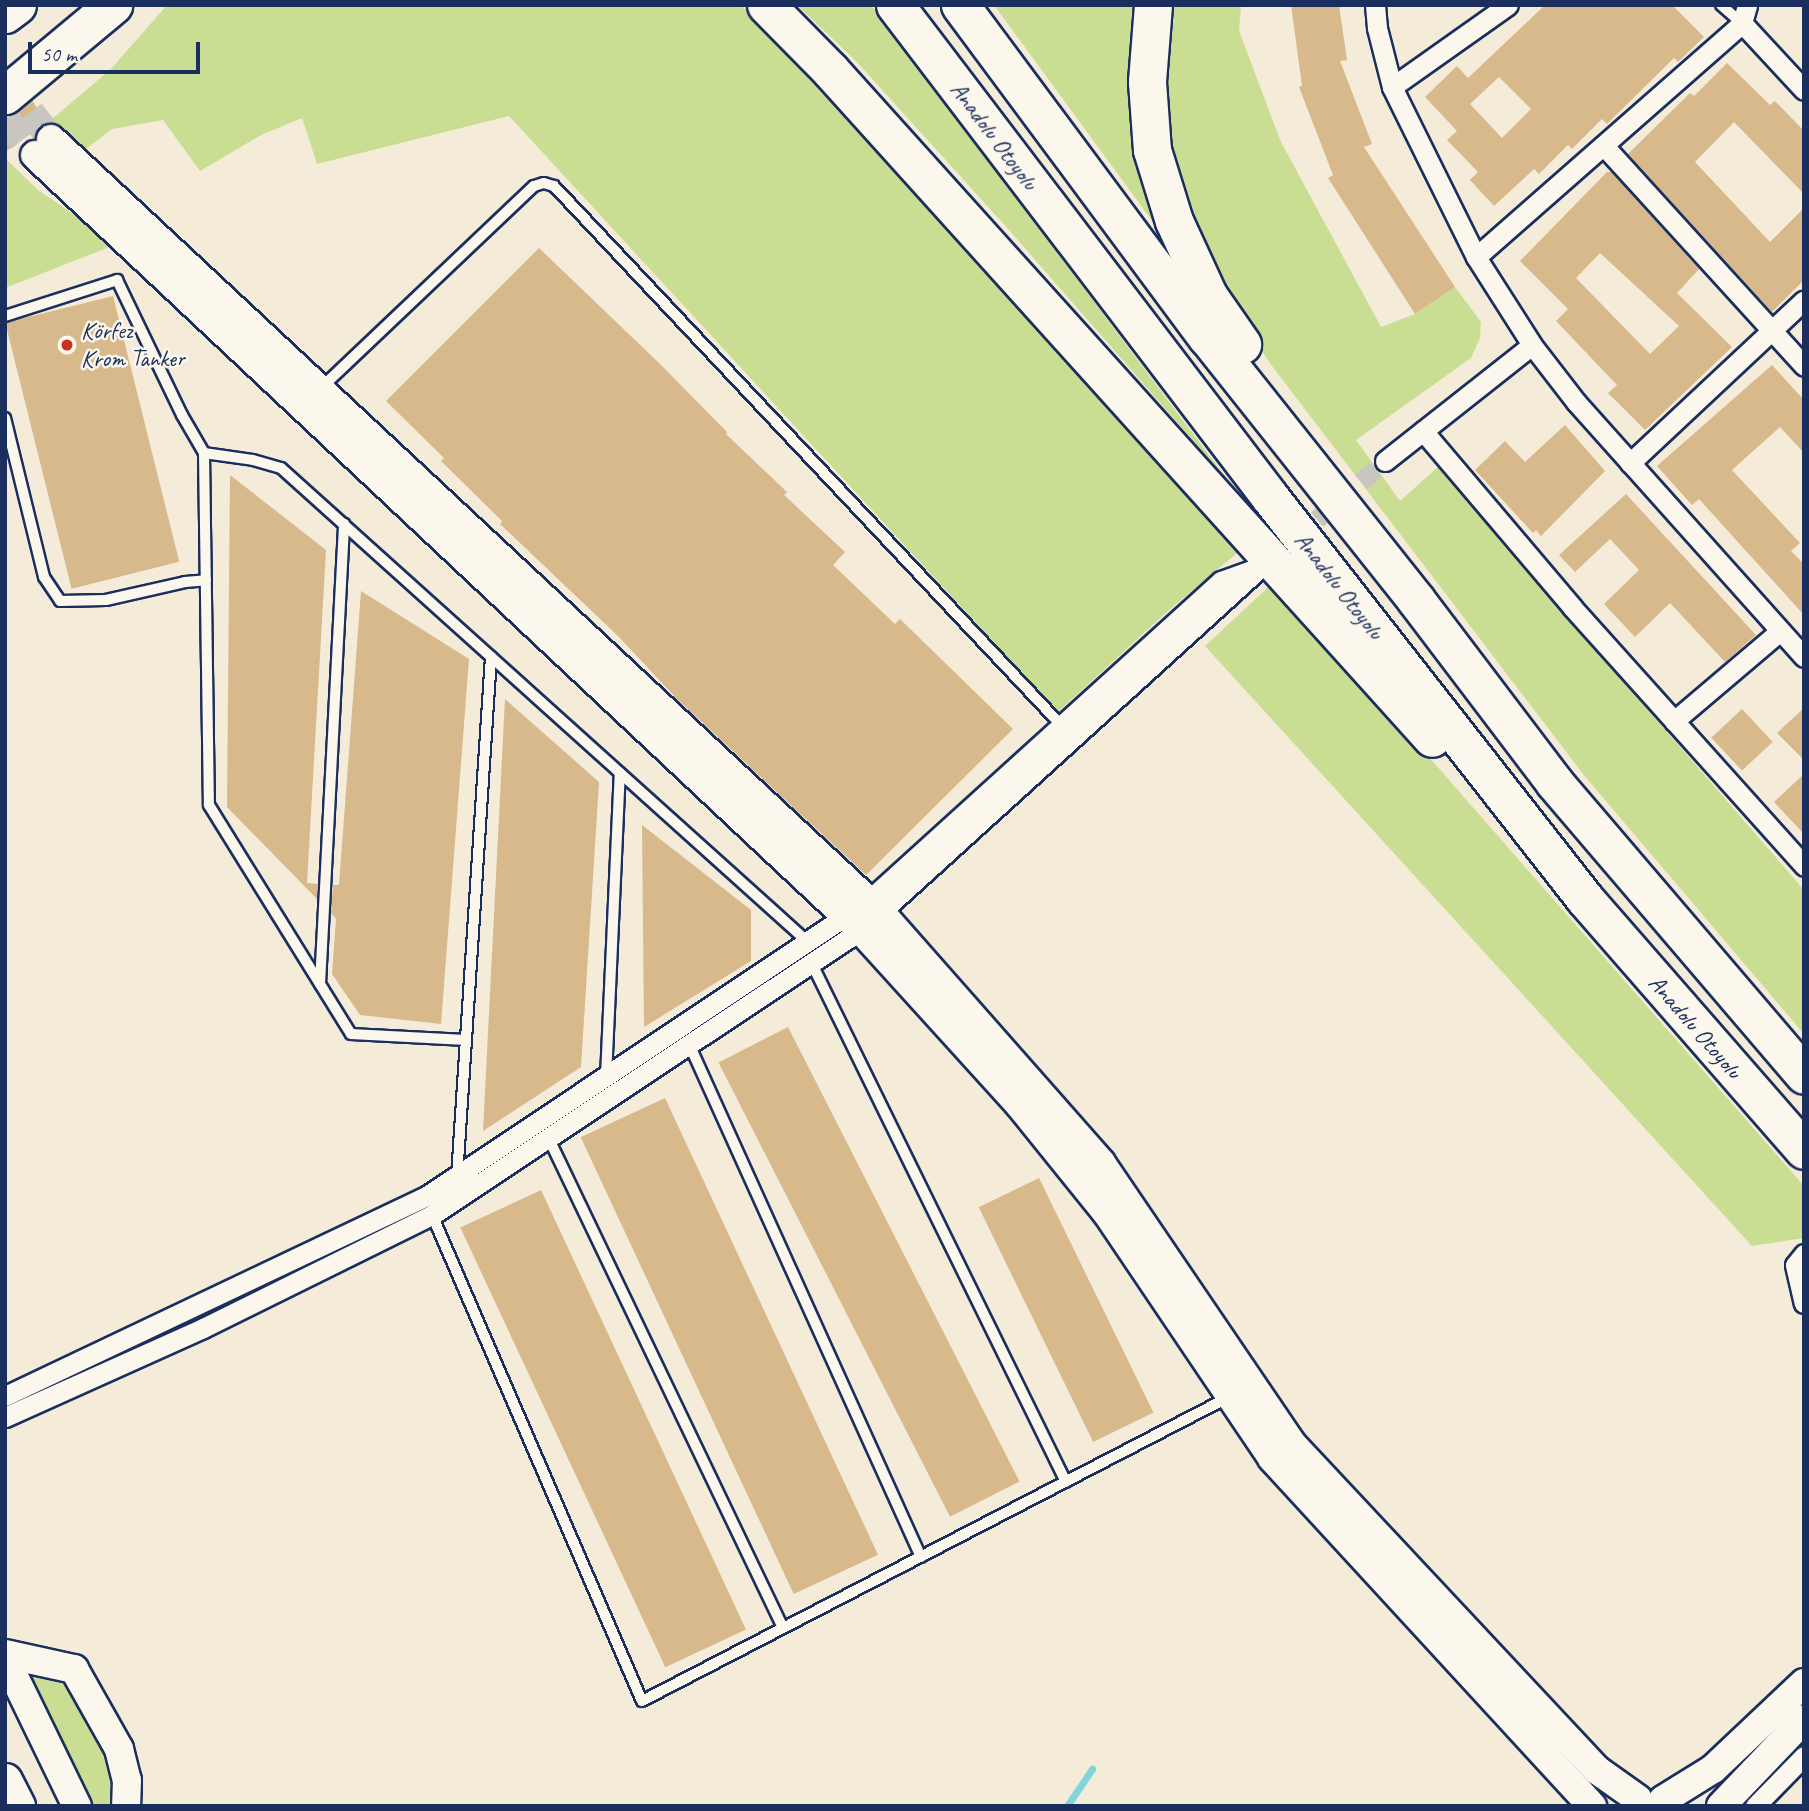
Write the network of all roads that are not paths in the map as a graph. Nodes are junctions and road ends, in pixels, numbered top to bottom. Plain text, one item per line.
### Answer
1 (18, 5) edge
2 (766, 5) edge
3 (895, 5) edge
4 (960, 5) edge
5 (1153, 5) edge
6 (1375, 5) edge
7 (1508, 5) edge
8 (1721, 5) edge
9 (113, 6) edge
10 (5, 14) edge
11 (1745, 14) edge
12 (1392, 88) junction
13 (1804, 90) edge
14 (5, 95) edge
15 (1604, 146) junction
16 (1476, 257) junction
17 (1804, 300) edge
18 (5, 316) edge
19 (1771, 330) junction
20 (1532, 345) junction
21 (1804, 366) edge
22 (320, 390) junction
23 (5, 418) edge
24 (1423, 431) junction
25 (204, 453) junction
26 (1385, 461) tunnel mouth
27 (1630, 463) junction
28 (344, 524) junction
29 (206, 580) junction
30 (1416, 600) junction
31 (1780, 631) junction
32 (1802, 653) edge
33 (491, 657) junction
34 (1674, 721) junction
35 (1067, 732) junction
36 (620, 773) junction
37 (1804, 866) edge
38 (1585, 900) junction
39 (864, 915) junction
40 (808, 942) junction
41 (811, 962) junction
42 (320, 984) junction
43 (466, 1040) junction
44 (689, 1044) junction
45 (1804, 1075) edge
46 (606, 1077) junction
47 (548, 1137) junction
48 (1804, 1150) edge
49 (457, 1177) junction
50 (432, 1215) junction
51 (1804, 1254) edge
52 (1804, 1303) edge
53 (5, 1396) edge
54 (1231, 1396) junction
55 (5, 1417) edge
56 (1066, 1482) junction
57 (921, 1557) junction
58 (783, 1628) junction
59 (5, 1656) edge
60 (1804, 1683) edge
61 (1804, 1719) edge
62 (1804, 1756) edge
63 (5, 1780) edge
64 (1649, 1803) edge
65 (18, 1806) edge
66 (77, 1806) edge
67 (126, 1806) edge
68 (1592, 1806) edge
69 (1721, 1806) edge
70 (1755, 1806) edge

1 - 10 highway
2 - 38 highway
3 - 38 highway, Anadolu Otoyolu
4 - 30 highway, Anadolu Otoyolu
5 - 30 highway
6 - 12 street
7 - 12 street
8 - 11 lane
9 - 14 highway
11 - 13 street
11 - 15 street
12 - 16 street
15 - 16 street
15 - 19 street
16 - 20 street
17 - 19 street
18 - 25 lane
19 - 21 street
19 - 27 street
20 - 24 street
20 - 27 street
22 - 35 lane
22 - 39 main road
22 - 39 main road
23 - 29 lane
24 - 26 street
24 - 34 street
25 - 28 lane
25 - 29 lane
27 - 31 street
28 - 33 lane
28 - 42 lane
29 - 42 lane
30 - 45 highway, Anadolu Otoyolu
31 - 32 street
31 - 34 street
33 - 36 lane
33 - 43 lane
34 - 37 street
35 - 35 street
35 - 39 street
36 - 40 lane
36 - 46 lane
38 - 48 highway, Anadolu Otoyolu
39 - 40 street
39 - 41 street
39 - 54 main road
39 - 64 main road
40 - 46 street
41 - 44 street
41 - 56 lane
42 - 43 lane
43 - 49 lane
44 - 47 street
44 - 57 lane
46 - 49 street
47 - 50 street
47 - 58 lane
49 - 53 street
50 - 55 street
50 - 58 lane
51 - 52 street
54 - 56 lane
54 - 68 main road
56 - 57 lane
57 - 58 lane
59 - 66 main road
59 - 67 main road
60 - 64 main road
61 - 69 main road
62 - 70 street
63 - 65 highway

